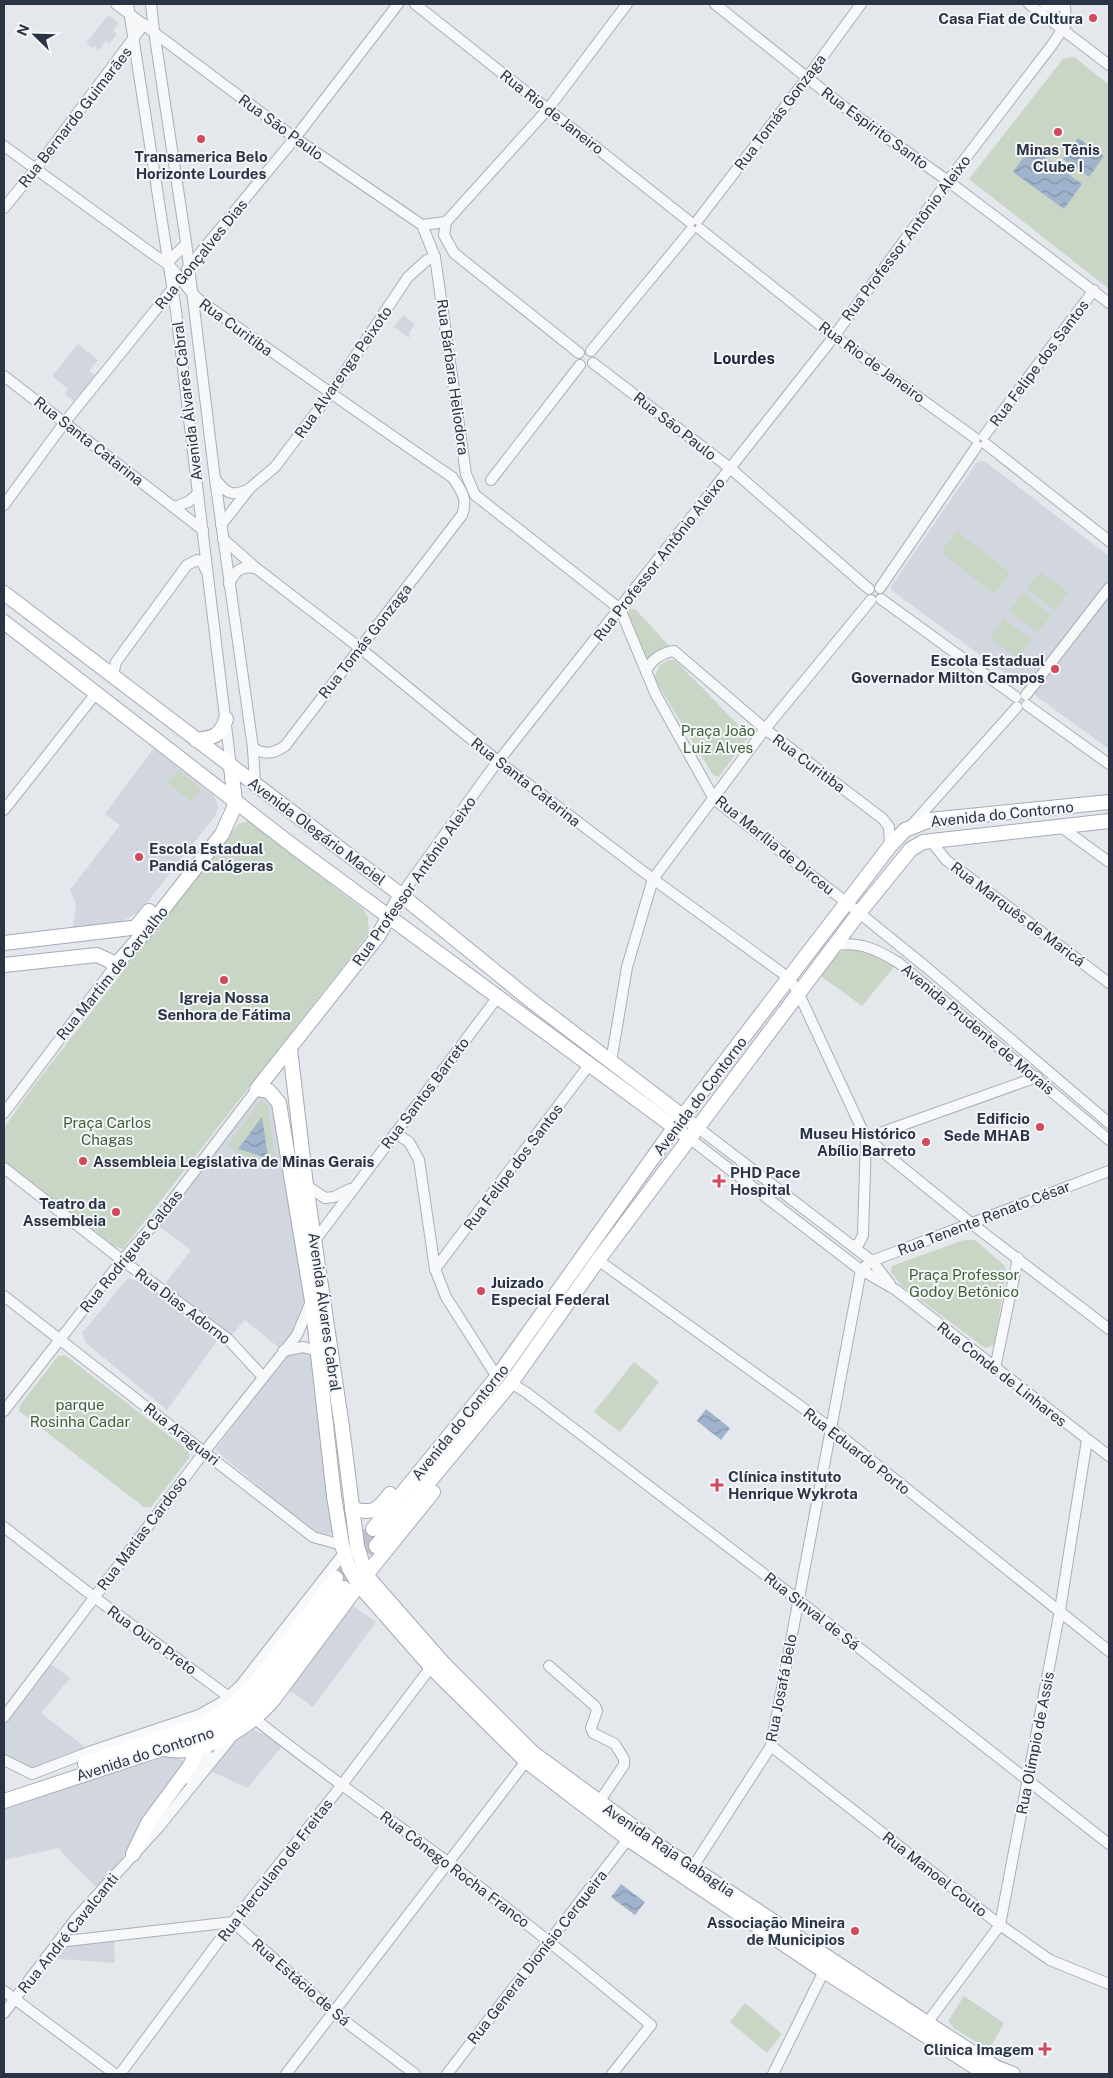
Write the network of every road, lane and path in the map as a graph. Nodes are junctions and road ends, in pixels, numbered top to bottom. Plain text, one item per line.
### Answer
1 (116, 4) edge
2 (128, 4) edge
3 (151, 4) edge
4 (398, 4) edge
5 (415, 4) edge
6 (627, 4) edge
7 (715, 4) edge
8 (860, 4) edge
9 (1029, 4) edge
10 (1045, 4) edge
11 (1060, 4) edge
12 (1065, 4) edge
13 (129, 15) junction
14 (144, 24) junction
15 (1063, 29) junction
16 (154, 31) junction
17 (133, 40) junction
18 (1109, 65) edge
19 (807, 78) junction
20 (548, 109) junction
21 (295, 138) junction
22 (4, 146) edge
23 (35, 170) junction
24 (948, 181) junction
25 (4, 208) edge
26 (446, 222) junction
27 (422, 225) junction
28 (695, 225) junction
29 (186, 244) junction
30 (435, 257) junction
31 (168, 262) junction
32 (189, 267) junction
33 (180, 279) junction
34 (173, 289) junction
35 (1094, 290) junction
36 (192, 295) junction
37 (1109, 303) edge
38 (834, 336) junction
39 (591, 351) junction
40 (578, 352) junction
41 (593, 363) junction
42 (580, 365) junction
43 (4, 376) edge
44 (330, 394) junction
45 (65, 422) junction
46 (980, 441) junction
47 (730, 468) junction
48 (466, 474) junction
49 (452, 477) junction
50 (215, 479) junction
51 (491, 480) dead end
52 (250, 488) junction
53 (198, 494) junction
54 (4, 505) edge
55 (175, 507) junction
56 (465, 507) joint
57 (221, 525) junction
58 (203, 530) junction
59 (223, 539) junction
60 (1109, 541) edge
61 (256, 568) junction
62 (208, 576) junction
63 (229, 584) junction
64 (1109, 588) edge
65 (4, 593) edge
66 (875, 594) junction
67 (620, 609) junction
68 (4, 622) edge
69 (360, 648) junction
70 (646, 671) junction
71 (113, 675) junction
72 (97, 692) junction
73 (1022, 701) junction
74 (226, 719) junction
75 (765, 729) junction
76 (196, 740) junction
77 (253, 748) junction
78 (499, 762) junction
79 (1109, 764) edge
80 (231, 767) junction
81 (255, 784) junction
82 (714, 799) junction
83 (235, 801) junction
84 (1109, 802) edge
85 (4, 810) edge
86 (1109, 821) edge
87 (1062, 827) junction
88 (910, 828) junction
89 (222, 834) junction
90 (931, 841) junction
91 (890, 846) junction
92 (1109, 862) edge
93 (653, 879) junction
94 (401, 894) junction
95 (847, 903) junction
96 (859, 913) junction
97 (390, 916) junction
98 (55, 937) junction
99 (4, 943) edge
100 (835, 945) junction
101 (57, 958) junction
102 (4, 965) edge
103 (115, 966) junction
104 (788, 978) junction
105 (1109, 983) edge
106 (798, 992) junction
107 (497, 998) junction
108 (534, 1003) junction
109 (290, 1048) junction
110 (611, 1062) junction
111 (590, 1065) junction
112 (1036, 1077) junction
113 (257, 1089) junction
114 (4, 1113) edge
115 (679, 1122) junction
116 (1109, 1123) edge
117 (395, 1133) junction
118 (693, 1133) junction
119 (866, 1138) junction
120 (1109, 1140) edge
121 (4, 1168) edge
122 (1109, 1170) edge
123 (306, 1185) junction
124 (354, 1187) junction
125 (972, 1224) junction
126 (314, 1240) junction
127 (854, 1247) junction
128 (304, 1257) junction
129 (1018, 1258) junction
130 (122, 1260) junction
131 (598, 1260) junction
132 (872, 1261) junction
133 (436, 1269) junction
134 (862, 1270) junction
135 (896, 1290) junction
136 (4, 1296) edge
137 (312, 1301) junction
138 (1109, 1329) edge
139 (60, 1339) junction
140 (283, 1351) junction
141 (318, 1351) junction
142 (994, 1368) junction
143 (263, 1377) junction
144 (497, 1377) junction
145 (511, 1383) junction
146 (4, 1411) edge
147 (342, 1427) junction
148 (832, 1429) junction
149 (1087, 1440) junction
150 (205, 1451) junction
151 (1109, 1456) edge
152 (352, 1509) junction
153 (4, 1527) edge
154 (373, 1529) tunnel mouth
155 (376, 1546) tunnel mouth
156 (342, 1549) junction
157 (362, 1580) junction
158 (94, 1597) junction
159 (798, 1600) junction
160 (1060, 1610) junction
161 (1109, 1651) edge
162 (431, 1666) junction
163 (549, 1666) dead end
164 (229, 1696) junction
165 (244, 1697) junction
166 (261, 1697) junction
167 (235, 1712) dead end
168 (4, 1718) edge
169 (255, 1719) junction
170 (237, 1731) junction
171 (771, 1746) junction
172 (164, 1749) junction
173 (193, 1749) junction
174 (207, 1754) dead end
175 (529, 1757) junction
176 (4, 1760) edge
177 (1028, 1780) junction
178 (341, 1786) junction
179 (4, 1791) edge
180 (4, 1801) edge
181 (599, 1802) junction
182 (628, 1839) junction
183 (1109, 1844) edge
184 (661, 1847) junction
185 (133, 1854) junction
186 (448, 1862) junction
187 (689, 1873) junction
188 (233, 1922) junction
189 (1000, 1925) junction
190 (550, 1941) junction
191 (58, 1942) junction
192 (824, 1971) junction
193 (1109, 1984) edge
194 (4, 1991) edge
195 (14, 2000) junction
196 (875, 2004) junction
197 (4, 2013) edge
198 (334, 2013) junction
199 (927, 2023) junction
200 (115, 2074) edge
201 (120, 2074) edge
202 (286, 2074) edge
203 (415, 2074) edge
204 (446, 2074) edge
205 (612, 2074) edge
206 (773, 2074) edge
207 (986, 2074) edge
208 (1014, 2074) edge

1 - 13 street, Rua São Paulo
2 - 13 street, Avenida Álvares Cabral
3 - 16 street, Avenida Álvares Cabral
4 - 21 street, Rua Gonçalves Dias
5 - 20 street, Rua Rio de Janeiro
6 - 20 street
7 - 19 street, Rua Espírito Santo
8 - 19 street, Rua Tomás Gonzaga
9 - 15 street
10 - 11 street
12 - 15 street
13 - 14 street, Rua São Paulo
13 - 17 street, Avenida Álvares Cabral
14 - 16 street, Rua São Paulo
14 - 17 street, Rua Bernardo Guimarães
15 - 18 street
15 - 24 street, Rua Professor Antônio Aleixo
16 - 21 street, Rua São Paulo
16 - 29 street, Avenida Álvares Cabral
17 - 23 street, Rua Bernardo Guimarães
17 - 31 street, Avenida Álvares Cabral
19 - 24 street, Rua Espírito Santo
19 - 28 street, Rua Tomás Gonzaga
20 - 26 street
20 - 28 street, Rua Rio de Janeiro
21 - 27 street, Rua São Paulo
21 - 32 street, Rua Gonçalves Dias
22 - 23 street, Rua Curitiba
23 - 25 street, Rua Bernardo Guimarães
23 - 31 street, Rua Curitiba
24 - 35 street, Rua Espírito Santo
24 - 38 street, Rua Professor Antônio Aleixo
26 - 27 street
26 - 40 street
27 - 30 street
28 - 38 street, Rua Rio de Janeiro
28 - 39 street, Rua Tomás Gonzaga
29 - 31 street
29 - 32 street, Avenida Álvares Cabral
30 - 44 street, Rua Alvarenga Peixoto
30 - 48 street, Rua Bárbara Heliodora
31 - 33 street, Rua Curitiba
31 - 34 street, Avenida Álvares Cabral
32 - 33 street, Rua Gonçalves Dias
32 - 36 street, Avenida Álvares Cabral
33 - 34 street, Rua Gonçalves Dias
33 - 36 street, Rua Curitiba
34 - 45 street, Rua Gonçalves Dias
34 - 53 street, Avenida Álvares Cabral
35 - 37 street, Rua Espírito Santo
35 - 46 street, Rua Felipe dos Santos
36 - 44 street, Rua Curitiba
36 - 50 street, Avenida Álvares Cabral
38 - 46 street, Rua Rio de Janeiro
38 - 47 street, Rua Professor Antônio Aleixo
39 - 40 street
39 - 41 street
40 - 42 street
41 - 42 street
41 - 47 street, Rua São Paulo
42 - 51 street
43 - 45 street, Rua Santa Catarina
44 - 49 street, Rua Curitiba
44 - 52 street, Rua Alvarenga Peixoto
45 - 54 street, Rua Gonçalves Dias
45 - 55 street, Rua Santa Catarina
46 - 60 street, Rua Rio de Janeiro
46 - 66 street, Rua Felipe dos Santos
47 - 66 street, Rua São Paulo
47 - 67 street, Rua Professor Antônio Aleixo
48 - 49 street
48 - 67 street, Rua Bárbara Heliodora
49 - 56 street, Rua Curitiba
50 - 52 street
50 - 57 street, Avenida Álvares Cabral
52 - 57 street, Rua Alvarenga Peixoto
53 - 55 street
53 - 58 street, Avenida Álvares Cabral
55 - 58 street, Rua Santa Catarina
56 - 69 street, Rua Tomás Gonzaga
57 - 59 street, Avenida Álvares Cabral
58 - 62 street, Avenida Álvares Cabral
59 - 61 street, Rua Santa Catarina
59 - 63 street, Avenida Álvares Cabral
61 - 63 street
61 - 69 street, Rua Santa Catarina
62 - 71 street
62 - 74 street, Avenida Álvares Cabral
63 - 77 street, Avenida Álvares Cabral
64 - 73 street
65 - 71 main road, Avenida Olegário Maciel
66 - 73 street, Rua São Paulo
66 - 75 street, Rua Felipe dos Santos
67 - 70 street, Rua Marília de Dirceu
67 - 78 street, Rua Professor Antônio Aleixo
68 - 72 main road, Avenida Olegário Maciel
69 - 77 street, Rua Tomás Gonzaga
69 - 78 street, Rua Santa Catarina
70 - 75 street, Rua Curitiba
70 - 82 street, Rua Marília de Dirceu
71 - 76 main road, Avenida Olegário Maciel
72 - 83 main road, Avenida Olegário Maciel
72 - 85 street
73 - 79 street, Rua São Paulo
73 - 88 street
74 - 76 main road
74 - 80 street, Avenida Álvares Cabral
75 - 82 street, Rua Felipe dos Santos
75 - 91 street, Rua Curitiba
76 - 80 main road, Avenida Olegário Maciel
77 - 81 street, Avenida Álvares Cabral
78 - 93 street, Rua Santa Catarina
78 - 94 street, Rua Professor Antônio Aleixo
80 - 81 main road, Avenida Olegário Maciel
80 - 83 main road, Avenida Álvares Cabral
81 - 94 main road, Avenida Olegário Maciel
82 - 93 street, Rua Felipe dos Santos
82 - 95 street, Rua Marília de Dirceu
83 - 89 main road, Rua Martim de Carvalho
83 - 97 main road, Avenida Olegário Maciel
84 - 88 main road, Avenida do Contorno
86 - 87 main road, Avenida do Contorno
87 - 90 main road, Avenida do Contorno
87 - 92 street
88 - 91 main road, Avenida do Contorno
89 - 98 main road, Rua Martim de Carvalho
89 - 103 main road, Rua Martim de Carvalho
90 - 96 main road, Avenida do Contorno
90 - 105 street, Rua Marquês de Maricá
91 - 95 main road, Avenida do Contorno
93 - 104 street, Rua Santa Catarina
93 - 110 street, Rua Felipe dos Santos
94 - 97 main road, Rua Professor Antônio Aleixo
94 - 108 main road, Avenida Olegário Maciel
95 - 96 street, Rua Marília de Dirceu
95 - 104 main road, Avenida do Contorno
96 - 100 main road, Avenida do Contorno
96 - 116 street, Avenida Prudente de Morais
97 - 107 main road, Avenida Olegário Maciel
97 - 109 main road, Rua Professor Antônio Aleixo
98 - 99 main road
98 - 101 main road
100 - 106 main road, Avenida do Contorno
100 - 112 street, Avenida Prudente de Morais
101 - 102 main road
101 - 103 main road
103 - 114 street, Rua Martim de Carvalho
104 - 106 street, Rua Santa Catarina
104 - 115 main road, Avenida do Contorno
106 - 118 main road, Avenida do Contorno
106 - 119 street, Rua Santa Catarina
107 - 108 main road
107 - 111 main road, Avenida Olegário Maciel
107 - 117 street, Rua Santos Barreto
108 - 110 main road, Avenida Olegário Maciel
109 - 113 main road, Rua Professor Antônio Aleixo
109 - 123 main road, Avenida Álvares Cabral
110 - 115 main road, Avenida Olegário Maciel
111 - 115 main road, Avenida Olegário Maciel
111 - 133 street, Rua Felipe dos Santos
112 - 119 street
112 - 120 street, Avenida Prudente de Morais
113 - 128 main road, Avenida Álvares Cabral
113 - 130 street, Rua Rodrigues Caldas
115 - 118 main road, Avenida Olegário Maciel
115 - 144 main road, Avenida do Contorno
117 - 124 street, Rua Santos Barreto
117 - 133 street
118 - 127 street, Rua Conde de Linhares
118 - 131 main road, Avenida do Contorno
118 - 134 street, Rua Conde de Linhares
119 - 125 street
119 - 127 street
121 - 130 street, Rua Dias Adorno
122 - 125 street, Rua Tenente Renato César
123 - 124 street, Rua Santos Barreto
123 - 126 main road, Avenida Álvares Cabral
124 - 126 street, Rua Santos Barreto
125 - 129 street
125 - 132 street, Rua Tenente Renato César
126 - 128 street, Rua Santos Barreto
126 - 147 main road, Avenida Álvares Cabral
127 - 132 street, Rua Conde de Linhares
128 - 137 main road, Avenida Álvares Cabral
129 - 138 street
129 - 142 street
130 - 139 street, Rua Rodrigues Caldas
130 - 143 street, Rua Dias Adorno
131 - 145 main road, Avenida do Contorno
131 - 148 street, Rua Eduardo Porto
132 - 134 street, Rua Tenente Renato César
132 - 135 street, Rua Conde de Linhares
133 - 144 street
134 - 135 street, Rua Conde de Linhares
134 - 148 street, Rua Josafá Belo
135 - 142 street, Rua Conde de Linhares
136 - 139 street, Rua Araguari
137 - 140 street, Rua Matias Cardoso
137 - 141 main road, Avenida Álvares Cabral
139 - 146 street, Rua Rodrigues Caldas
139 - 150 street, Rua Araguari
140 - 141 street
140 - 143 street, Rua Matias Cardoso
141 - 147 main road
141 - 156 main road, Avenida Álvares Cabral
142 - 149 street, Rua Conde de Linhares
143 - 150 street, Rua Matias Cardoso
144 - 152 main road
144 - 154 main road, Avenida do Contorno
145 - 155 main road, Avenida do Contorno
145 - 157 main road
145 - 159 street, Rua Sinval de Sá
147 - 152 main road, Avenida Álvares Cabral
148 - 159 street, Rua Josafá Belo
148 - 160 street, Rua Eduardo Porto
149 - 151 street, Rua Conde de Linhares
149 - 160 street, Rua Olímpio de Assis
150 - 156 street, Rua Araguari
150 - 158 street, Rua Matias Cardoso
152 - 157 main road, Avenida Álvares Cabral
153 - 158 street, Rua Ouro Preto
156 - 157 main road, Avenida Álvares Cabral
156 - 164 street, Avenida do Contorno
157 - 162 main road, Avenida Raja Gabaglia
157 - 169 main road
157 - 175 main road, Avenida Raja Gabaglia
158 - 164 street, Rua Ouro Preto
158 - 168 street, Rua Matias Cardoso
159 - 171 street, Rua Josafá Belo
159 - 177 street, Rua Sinval de Sá
160 - 161 street, Rua Eduardo Porto
160 - 177 street, Rua Olímpio de Assis
162 - 175 main road, Avenida Raja Gabaglia
162 - 178 street, Rua Herculano de Freitas
163 - 181 street
164 - 176 street, Avenida do Contorno
165 - 166 main road, Avenida do Contorno
165 - 167 street
165 - 179 main road, Avenida do Contorno
166 - 170 street, Rua André Cavalcanti
166 - 172 main road, Avenida do Contorno
169 - 170 main road
169 - 178 street, Rua Cônego Rocha Franco
170 - 173 main road
170 - 185 street, Rua André Cavalcanti
171 - 187 street, Rua Josafá Belo
171 - 189 street, Rua Manoel Couto
172 - 173 main road
172 - 180 main road, Avenida do Contorno
173 - 185 main road
174 - 185 street, Rua André Cavalcanti
175 - 181 main road, Avenida Raja Gabaglia
175 - 182 main road, Avenida Raja Gabaglia
175 - 186 street
177 - 183 street, Rua Sinval de Sá
177 - 189 street, Rua Olímpio de Assis
178 - 186 street, Rua Cônego Rocha Franco
178 - 188 street, Rua Herculano de Freitas
181 - 184 main road, Avenida Raja Gabaglia
182 - 184 main road
182 - 187 main road, Avenida Raja Gabaglia
182 - 190 street, Rua General Dionísio Cerqueira
184 - 187 main road, Avenida Raja Gabaglia
185 - 191 street, Rua André Cavalcanti
186 - 190 street, Rua Cônego Rocha Franco
186 - 198 street
187 - 192 main road, Avenida Raja Gabaglia
187 - 199 main road, Avenida Raja Gabaglia
188 - 191 street
188 - 198 street, Rua Estácio de Sá
188 - 201 street, Rua Herculano de Freitas
189 - 193 street, Rua Manoel Couto
189 - 199 street, Rua Olímpio de Assis
190 - 204 street, Rua General Dionísio Cerqueira
190 - 205 street, Rua Cônego Rocha Franco
191 - 195 street, Rua André Cavalcanti
192 - 196 main road, Avenida Raja Gabaglia
192 - 206 street
194 - 195 street
195 - 197 street, Rua André Cavalcanti
195 - 200 street
196 - 199 main road
196 - 207 main road, Avenida Raja Gabaglia
198 - 202 street
198 - 203 street, Rua Estácio de Sá
199 - 208 main road, Avenida Raja Gabaglia

